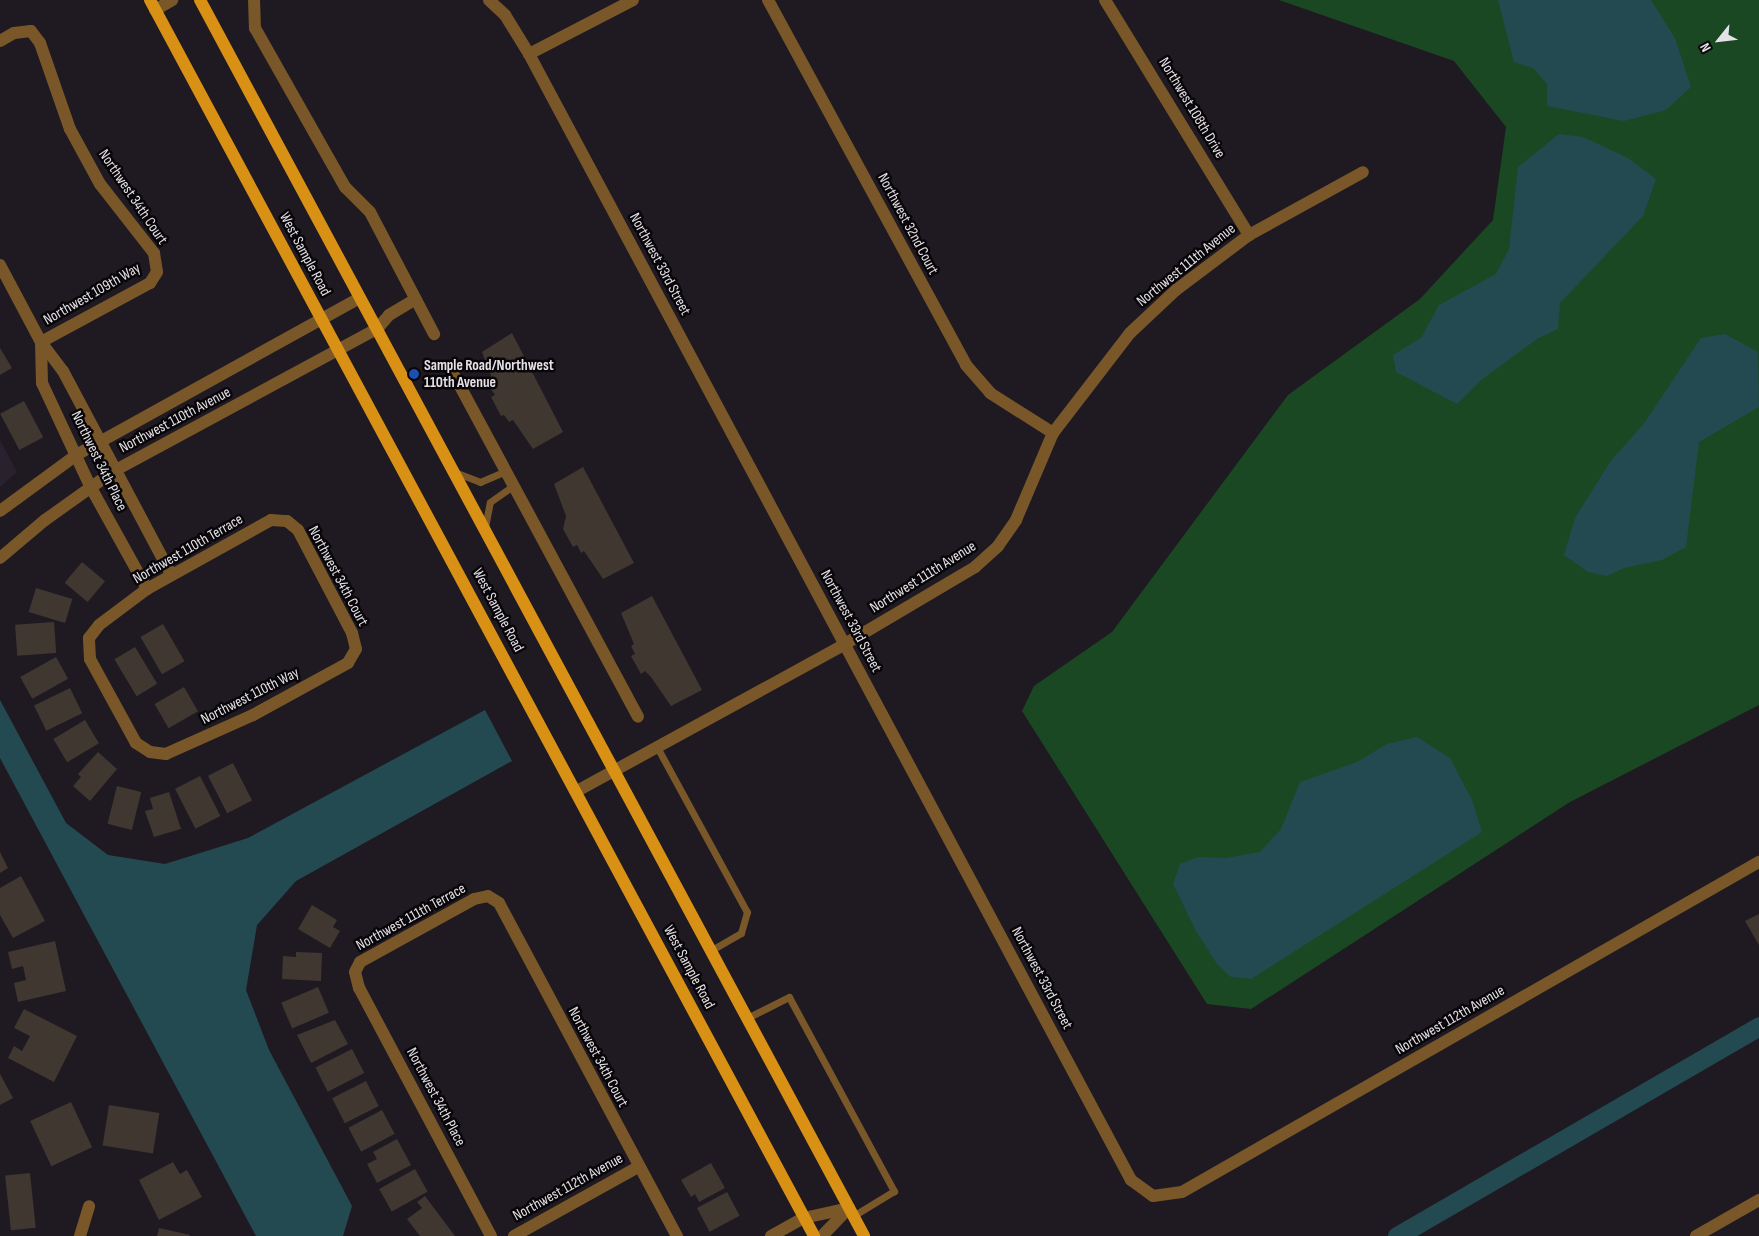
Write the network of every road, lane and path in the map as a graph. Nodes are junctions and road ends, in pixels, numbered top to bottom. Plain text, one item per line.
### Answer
1 (172, 0) edge
2 (200, 0) edge
3 (254, 0) edge
4 (489, 0) edge
5 (632, 0) edge
6 (768, 0) edge
7 (1105, 0) edge
8 (153, 5) edge
9 (0, 41) edge
10 (529, 54) junction
11 (1363, 172) dead end
12 (1249, 235) junction
13 (0, 264) edge
14 (157, 272) joint
15 (360, 298) junction
16 (416, 299) junction
17 (322, 320) junction
18 (377, 329) junction
19 (434, 334) dead end
20 (41, 342) junction
21 (339, 351) junction
22 (454, 375) dead end
23 (1053, 433) junction
24 (101, 441) junction
25 (78, 454) junction
26 (114, 471) junction
27 (454, 471) junction
28 (506, 472) junction
29 (514, 485) junction
30 (90, 486) junction
31 (0, 511) edge
32 (287, 521) joint
33 (485, 529) junction
34 (0, 558) edge
35 (171, 574) junction
36 (147, 589) junction
37 (845, 644) junction
38 (356, 648) joint
39 (638, 717) dead end
40 (657, 747) junction
41 (150, 752) joint
42 (614, 771) junction
43 (577, 791) junction
44 (1759, 862) edge
45 (488, 896) joint
46 (711, 950) junction
47 (355, 972) joint
48 (747, 1018) junction
49 (638, 1167) junction
50 (1153, 1196) joint
51 (1759, 1200) edge
52 (89, 1206) dead end
53 (851, 1212) junction
54 (804, 1218) junction
55 (80, 1236) edge
56 (491, 1236) edge
57 (514, 1236) edge
58 (677, 1236) edge
59 (770, 1236) edge
60 (814, 1236) edge
61 (822, 1236) edge
62 (864, 1236) edge
63 (1696, 1236) edge

1 - 8 street
2 - 15 main road, West Sample Road
3 - 16 street
4 - 10 street
5 - 10 street
6 - 23 street, Northwest 32nd Court
7 - 12 street, Northwest 108th Drive
8 - 17 main road, West Sample Road
9 - 14 street, Northwest 34th Court
10 - 37 street, Northwest 33rd Street
11 - 12 street, Northwest 111th Avenue
12 - 23 street, Northwest 111th Avenue
13 - 20 street, Northwest 34th Place
14 - 20 street, Northwest 109th Way
15 - 17 street, Northwest 110th Avenue
15 - 18 main road, West Sample Road
16 - 18 street, Northwest 110th Avenue
16 - 19 street
17 - 21 main road, West Sample Road
17 - 24 street, Northwest 110th Avenue
18 - 21 street, Northwest 110th Avenue
18 - 27 main road, West Sample Road
20 - 24 street, Northwest 34th Place
20 - 25 street, Northwest 34th Place
21 - 26 street, Northwest 110th Avenue
21 - 43 main road, West Sample Road
22 - 28 street
23 - 37 street, Northwest 111th Avenue
24 - 25 street, Northwest 110th Avenue
24 - 26 street, Northwest 34th Place
25 - 30 street, Northwest 34th Place
25 - 31 street, Northwest 110th Avenue
26 - 30 street, Northwest 110th Avenue
26 - 35 street, Northwest 34th Place
27 - 28 lane
27 - 33 main road, West Sample Road
28 - 29 street
29 - 33 lane
29 - 39 street
30 - 34 street, Northwest 110th Avenue
30 - 36 street, Northwest 34th Place
32 - 35 street, Northwest 110th Terrace
32 - 38 street, Northwest 34th Court
33 - 42 main road, West Sample Road
35 - 36 street, Northwest 110th Terrace
36 - 41 street, Northwest 110th Terrace
37 - 40 street, Northwest 111th Avenue
37 - 50 street, Northwest 33rd Street
38 - 41 street, Northwest 110th Way
40 - 42 street, Northwest 111th Avenue
40 - 46 lane
42 - 43 street, Northwest 111th Avenue
42 - 46 main road, West Sample Road
43 - 54 main road, West Sample Road
44 - 50 street, Northwest 112th Avenue
45 - 47 street, Northwest 111th Terrace
45 - 49 street, Northwest 34th Court
46 - 48 main road, West Sample Road
47 - 56 street, Northwest 34th Place
48 - 53 main road, West Sample Road
48 - 53 lane
49 - 57 street, Northwest 112th Avenue
49 - 58 street, Northwest 34th Court
51 - 63 street
52 - 55 street
53 - 54 street
53 - 61 street
53 - 62 main road, West Sample Road
54 - 59 street
54 - 60 main road, West Sample Road

